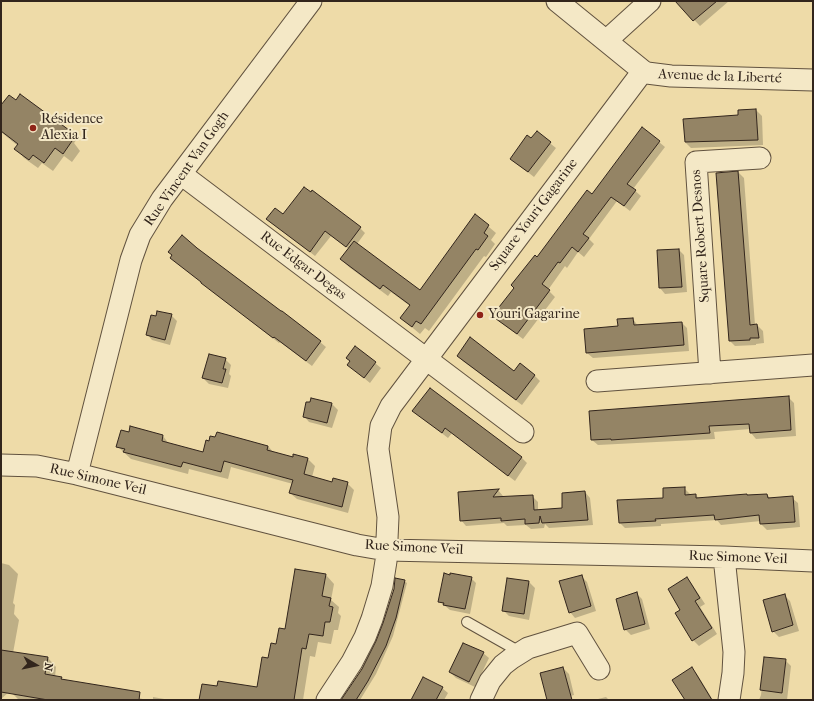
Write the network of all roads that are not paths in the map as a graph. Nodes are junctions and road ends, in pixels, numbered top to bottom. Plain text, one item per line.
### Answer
1 (311, 1) edge
2 (557, 1) edge
3 (650, 1) edge
4 (606, 42) junction
5 (643, 71) junction
6 (813, 80) edge
7 (760, 158) dead end
8 (180, 174) junction
9 (426, 358) junction
10 (813, 365) edge
11 (710, 372) junction
12 (597, 381) dead end
13 (523, 432) dead end
14 (1, 465) edge
15 (77, 474) junction
16 (386, 550) junction
17 (724, 557) junction
18 (813, 561) edge
19 (467, 622) dead end
20 (520, 652) junction
21 (599, 669) dead end
22 (327, 700) edge
23 (481, 700) edge
24 (729, 700) edge

1 - 8 street, Rue Vincent Van Gogh
2 - 4 street, Avenue de la Liberté
3 - 4 street
4 - 5 street, Avenue de la Liberté
5 - 6 street, Avenue de la Liberté
5 - 9 street, Square Youri Gagarine
7 - 11 street, Square Robert Desnos
8 - 9 street, Rue Edgar Degas
8 - 15 street, Rue Vincent Van Gogh
9 - 13 street
9 - 16 street, Square Youri Gagarine
10 - 11 street
11 - 12 street
14 - 15 street, Rue Simone Veil
15 - 16 street, Rue Simone Veil
16 - 17 street, Rue Simone Veil
16 - 22 street, Square Youri Gagarine
17 - 18 street, Rue Simone Veil
17 - 24 street
19 - 20 lane
20 - 21 street
20 - 23 street

